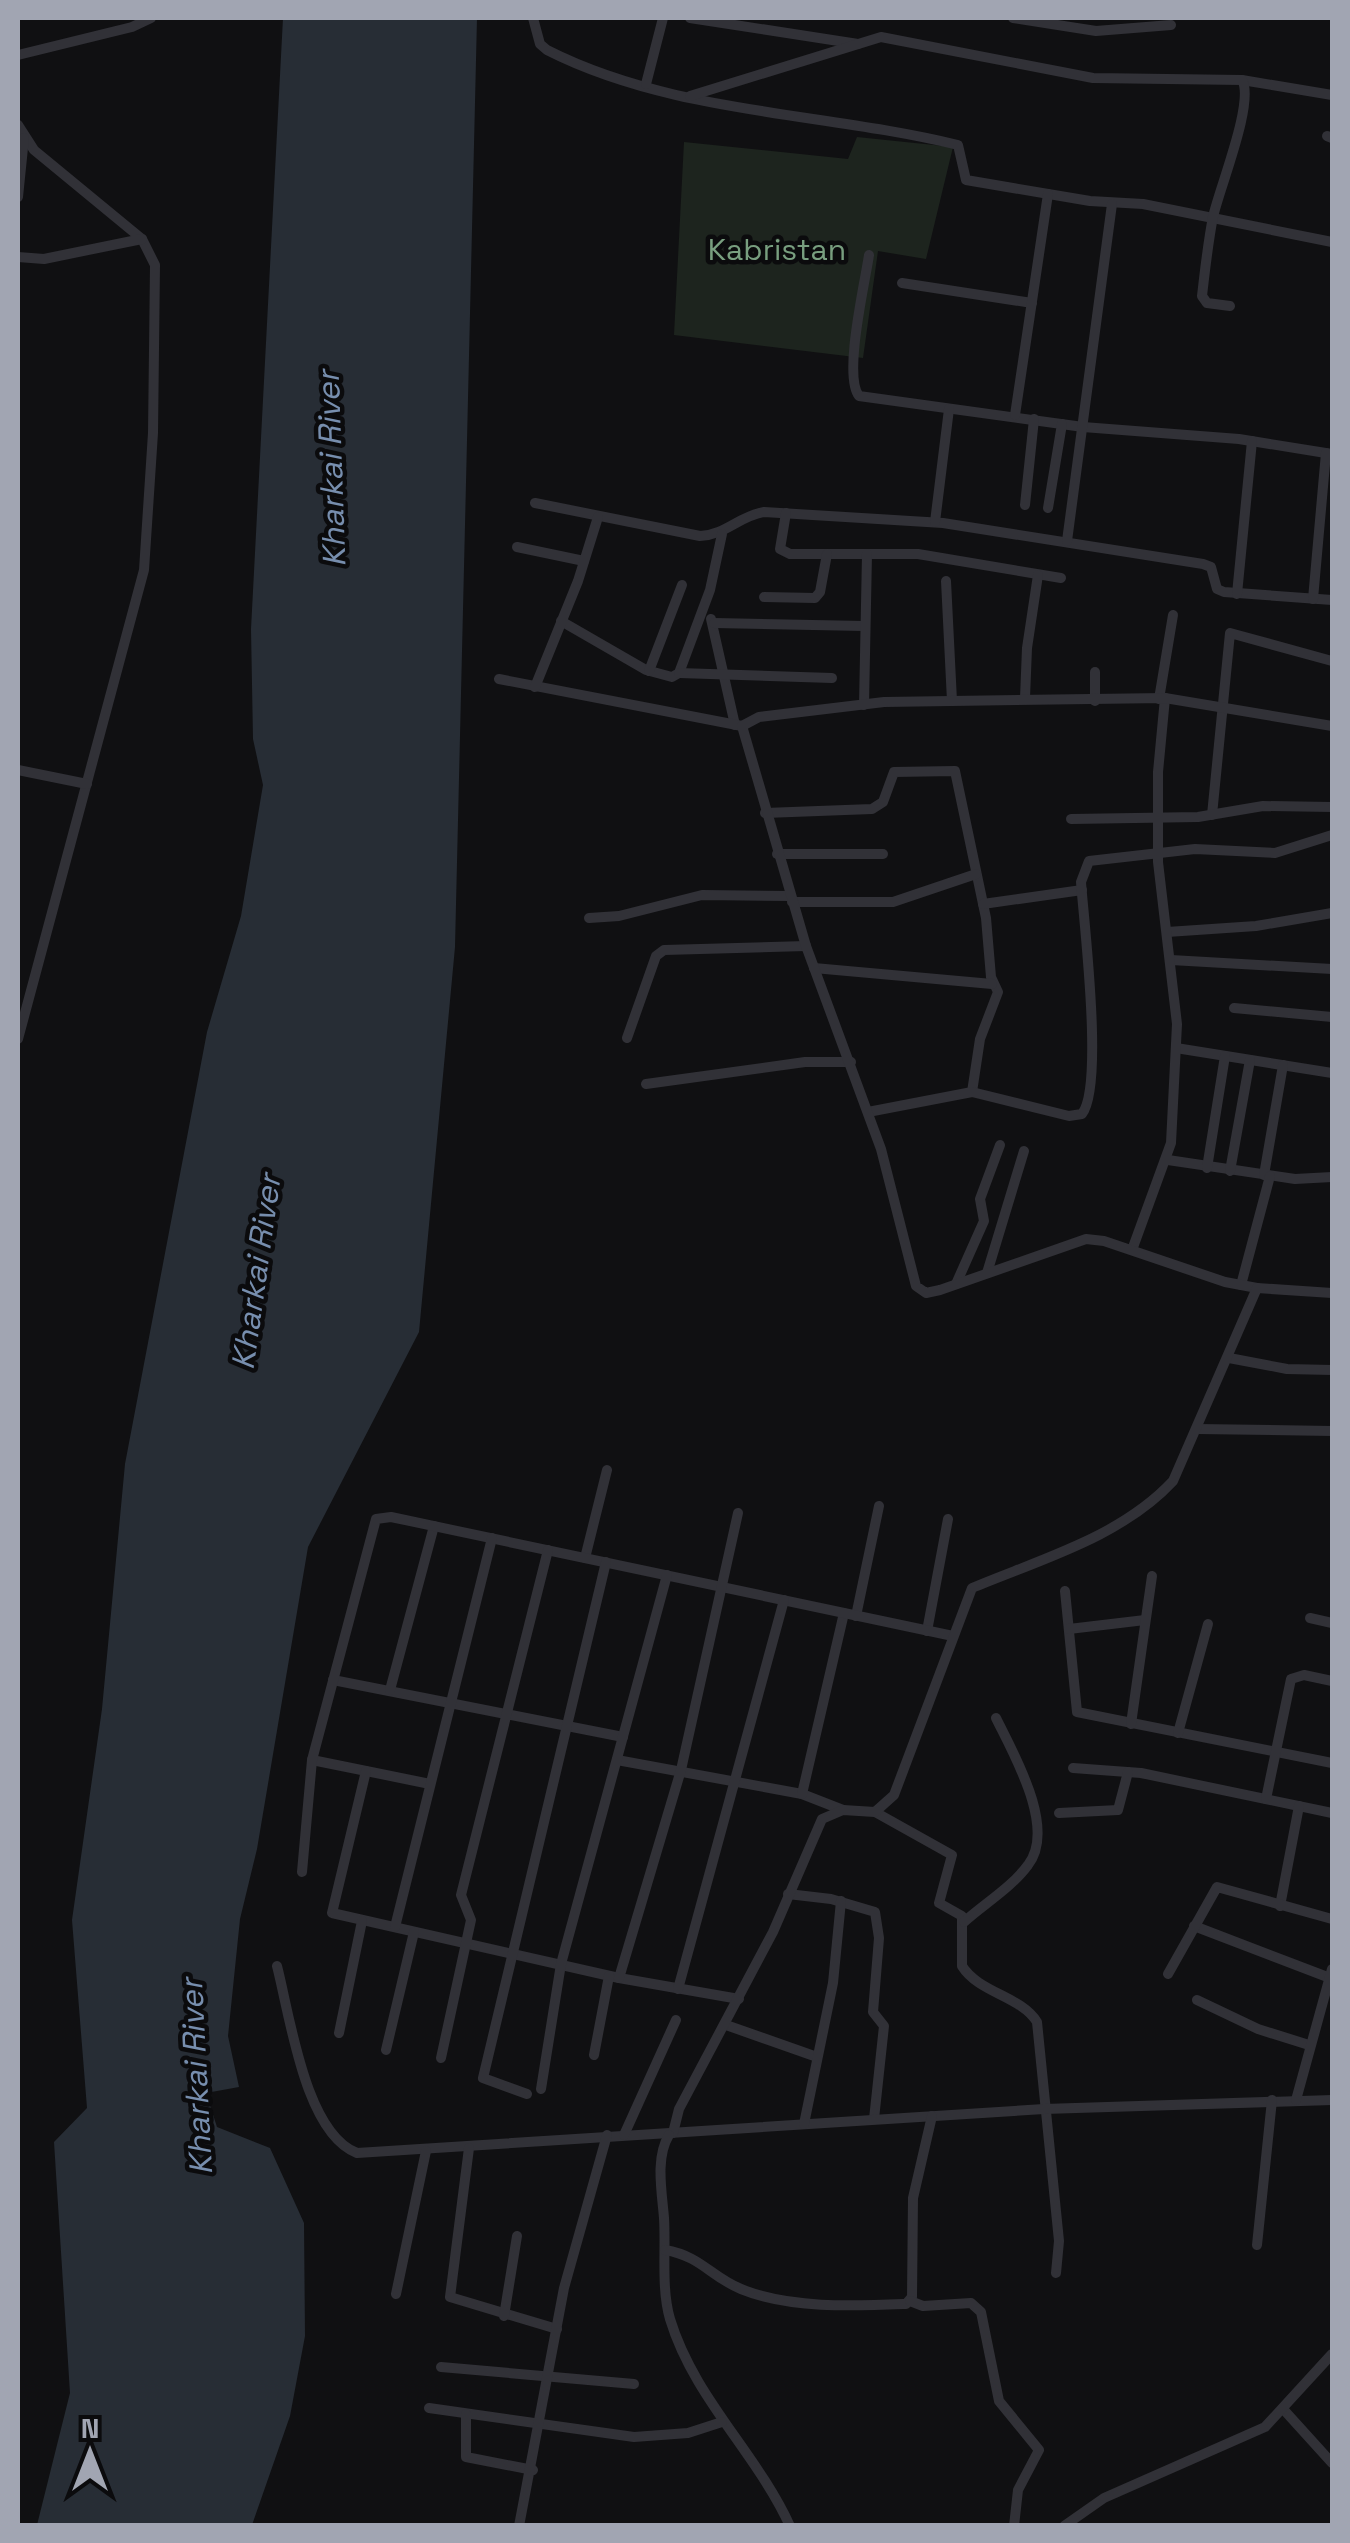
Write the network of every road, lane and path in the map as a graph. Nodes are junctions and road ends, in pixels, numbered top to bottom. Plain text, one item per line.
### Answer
1 (151, 18) edge
2 (533, 18) edge
3 (663, 18) edge
4 (690, 18) edge
5 (1013, 18) edge
6 (1171, 25) dead end
7 (859, 44) junction
8 (18, 56) edge
9 (1242, 80) junction
10 (646, 84) junction
11 (1332, 95) edge
12 (689, 96) junction
13 (18, 125) edge
14 (24, 138) junction
15 (1048, 194) junction
16 (18, 197) edge
17 (1112, 204) junction
18 (1208, 217) junction
19 (142, 239) junction
20 (1332, 242) edge
21 (868, 255) dead end
22 (18, 257) edge
23 (902, 283) dead end
24 (1032, 304) junction
25 (1230, 306) dead end
26 (949, 409) junction
27 (1014, 416) junction
28 (1034, 419) junction
29 (1062, 424) junction
30 (1083, 428) junction
31 (1252, 441) junction
32 (1329, 454) edge
33 (535, 502) dead end
34 (1025, 505) dead end
35 (1048, 508) dead end
36 (786, 512) junction
37 (598, 518) junction
38 (935, 522) junction
39 (722, 534) junction
40 (1066, 541) junction
41 (517, 548) dead end
42 (827, 554) junction
43 (867, 554) junction
44 (584, 560) junction
45 (1038, 575) junction
46 (1061, 578) dead end
47 (946, 580) dead end
48 (682, 586) dead end
49 (1237, 594) junction
50 (764, 597) dead end
51 (1313, 599) junction
52 (1332, 600) edge
53 (703, 611) junction
54 (1172, 615) dead end
55 (561, 621) junction
56 (714, 623) junction
57 (864, 626) junction
58 (1332, 662) edge
59 (649, 672) junction
60 (1095, 672) dead end
61 (679, 673) junction
62 (725, 674) junction
63 (832, 678) dead end
64 (500, 679) dead end
65 (535, 687) junction
66 (1025, 698) junction
67 (1162, 698) junction
68 (952, 700) junction
69 (1095, 701) junction
70 (1220, 704) junction
71 (864, 705) junction
72 (738, 726) junction
73 (1332, 726) edge
74 (23, 770) edge
75 (87, 784) junction
76 (1332, 806) edge
77 (764, 813) junction
78 (1212, 815) junction
79 (1158, 818) junction
80 (1071, 819) dead end
81 (1332, 835) edge
82 (1158, 853) junction
83 (777, 854) junction
84 (883, 854) dead end
85 (976, 874) junction
86 (1082, 890) junction
87 (791, 899) junction
88 (982, 904) junction
89 (1332, 912) edge
90 (589, 918) dead end
91 (1167, 932) junction
92 (806, 946) junction
93 (1171, 960) junction
94 (814, 968) junction
95 (1332, 969) edge
96 (992, 984) junction
97 (1234, 1008) dead end
98 (1332, 1017) edge
99 (627, 1038) dead end
100 (18, 1039) edge
101 (1176, 1048) junction
102 (1225, 1056) junction
103 (1250, 1060) junction
104 (851, 1062) junction
105 (1283, 1065) junction
106 (1332, 1074) edge
107 (646, 1084) dead end
108 (972, 1092) junction
109 (868, 1112) junction
110 (1000, 1145) dead end
111 (1024, 1151) dead end
112 (1168, 1160) junction
113 (1207, 1168) junction
114 (1230, 1171) junction
115 (1267, 1175) junction
116 (1332, 1177) edge
117 (1132, 1250) junction
118 (986, 1273) junction
119 (956, 1284) junction
120 (1241, 1285) junction
121 (1257, 1288) junction
122 (1332, 1294) edge
123 (1229, 1358) junction
124 (1332, 1370) edge
125 (1198, 1429) junction
126 (1332, 1431) edge
127 (607, 1470) dead end
128 (879, 1506) dead end
129 (738, 1513) dead end
130 (948, 1519) dead end
131 (434, 1526) junction
132 (492, 1538) junction
133 (548, 1550) junction
134 (585, 1558) junction
135 (606, 1562) junction
136 (668, 1576) junction
137 (1152, 1576) dead end
138 (722, 1587) junction
139 (1065, 1591) dead end
140 (784, 1600) junction
141 (850, 1615) junction
142 (1310, 1618) dead end
143 (1145, 1620) junction
144 (1332, 1623) edge
145 (1208, 1624) dead end
146 (1069, 1629) junction
147 (926, 1631) junction
148 (952, 1636) junction
149 (333, 1680) junction
150 (1332, 1681) edge
151 (390, 1690) junction
152 (450, 1701) junction
153 (509, 1712) junction
154 (996, 1718) dead end
155 (567, 1723) junction
156 (1131, 1724) junction
157 (1178, 1732) junction
158 (623, 1737) junction
159 (1277, 1754) junction
160 (312, 1760) junction
161 (617, 1760) junction
162 (1332, 1763) edge
163 (1073, 1768) dead end
164 (681, 1770) junction
165 (366, 1771) junction
166 (1128, 1772) junction
167 (738, 1781) junction
168 (430, 1784) junction
169 (802, 1794) junction
170 (1266, 1799) junction
171 (1299, 1806) junction
172 (844, 1810) junction
173 (876, 1812) junction
174 (1058, 1813) dead end
175 (1332, 1813) edge
176 (302, 1872) dead end
177 (788, 1894) junction
178 (841, 1901) junction
179 (1280, 1906) junction
180 (1332, 1919) edge
181 (362, 1921) junction
182 (964, 1922) junction
183 (1194, 1926) junction
184 (394, 1928) junction
185 (414, 1932) junction
186 (466, 1942) junction
187 (511, 1953) junction
188 (561, 1964) junction
189 (277, 1966) dead end
190 (1168, 1974) dead end
191 (1331, 1974) edge
192 (614, 1977) junction
193 (678, 1988) junction
194 (739, 1999) junction
195 (1198, 2000) dead end
196 (676, 2020) dead end
197 (726, 2026) junction
198 (339, 2034) dead end
199 (1310, 2045) junction
200 (386, 2050) dead end
201 (594, 2055) dead end
202 (817, 2057) junction
203 (440, 2058) dead end
204 (541, 2089) dead end
205 (527, 2094) dead end
206 (1272, 2100) junction
207 (1296, 2100) junction
208 (1332, 2100) edge
209 (1044, 2109) junction
210 (932, 2116) junction
211 (874, 2119) junction
212 (804, 2124) junction
213 (671, 2134) junction
214 (607, 2135) junction
215 (624, 2135) junction
216 (469, 2148) junction
217 (426, 2151) junction
218 (517, 2236) dead end
219 (1257, 2245) dead end
220 (665, 2250) junction
221 (1056, 2273) dead end
222 (396, 2294) dead end
223 (910, 2301) junction
224 (504, 2316) junction
225 (557, 2329) junction
226 (1332, 2354) edge
227 (440, 2367) dead end
228 (550, 2376) junction
229 (634, 2384) dead end
230 (429, 2408) dead end
231 (1284, 2410) junction
232 (466, 2414) junction
233 (722, 2422) junction
234 (540, 2423) junction
235 (1332, 2463) edge
236 (533, 2470) junction
237 (519, 2526) edge
238 (790, 2526) edge
239 (1014, 2526) edge
240 (1064, 2526) edge

1 - 8 street
2 - 10 street
3 - 10 street
4 - 7 street
5 - 6 street
7 - 9 street
7 - 12 street
9 - 11 street
9 - 18 street
10 - 12 street
12 - 15 street
13 - 14 street
14 - 16 street
14 - 19 street
15 - 17 street
15 - 24 street
17 - 18 street
17 - 30 street
18 - 20 street
18 - 25 street
19 - 22 street
19 - 75 street
21 - 26 street
23 - 24 street
24 - 27 street
26 - 27 street
26 - 38 street
27 - 28 street
28 - 29 street
28 - 34 street
29 - 30 street
29 - 35 street
30 - 31 street
30 - 40 street
31 - 32 street
31 - 49 street
32 - 51 street
33 - 37 street
36 - 38 street
36 - 39 street
36 - 42 street
37 - 39 street
37 - 44 street
38 - 40 street
39 - 53 street
40 - 49 street
41 - 44 street
42 - 43 street
42 - 50 street
43 - 45 street
43 - 57 street
44 - 55 street
45 - 46 street
45 - 66 street
47 - 68 street
48 - 59 street
49 - 51 street
51 - 52 street
53 - 56 street
53 - 61 street
54 - 67 street
55 - 59 street
55 - 65 street
56 - 57 street
56 - 62 street
57 - 71 street
58 - 70 street
59 - 61 street
60 - 69 street
61 - 62 street
62 - 63 street
62 - 72 street
64 - 65 street
65 - 72 street
66 - 68 street
66 - 69 street
67 - 69 street
67 - 70 street
67 - 79 street
68 - 71 street
70 - 73 street
70 - 78 street
71 - 72 street
72 - 77 street
74 - 75 street
75 - 100 street
76 - 78 street
77 - 83 street
77 - 85 street
78 - 79 street
79 - 80 street
79 - 82 street
81 - 82 street
82 - 86 street
82 - 91 street
83 - 84 street
83 - 87 street
85 - 87 street
85 - 88 street
86 - 88 street
86 - 108 street
87 - 90 street
87 - 92 street
88 - 96 street
89 - 91 street
91 - 93 street
92 - 94 street
92 - 99 street
93 - 95 street
93 - 101 street
94 - 96 street
94 - 104 street
96 - 108 street
97 - 98 street
101 - 102 street
101 - 112 street
102 - 103 street
102 - 113 street
103 - 105 street
103 - 114 street
104 - 107 street
104 - 109 street
105 - 106 street
105 - 115 street
108 - 109 street
109 - 119 street
110 - 119 street
111 - 118 street
112 - 113 street
112 - 117 street
113 - 114 street
114 - 115 street
115 - 116 street
115 - 120 street
117 - 118 street
117 - 120 street
118 - 119 street
120 - 121 street
121 - 122 street
121 - 123 street
123 - 124 street
123 - 125 street
125 - 126 street
125 - 148 street
127 - 134 street
128 - 141 street
129 - 138 street
130 - 147 street
131 - 132 street
131 - 149 street
131 - 151 street
132 - 133 street
132 - 152 street
133 - 134 street
133 - 153 street
134 - 135 street
135 - 136 street
135 - 155 street
136 - 138 street
136 - 158 street
137 - 143 street
138 - 140 street
138 - 164 street
139 - 146 street
140 - 141 street
140 - 167 street
141 - 147 street
141 - 169 street
142 - 144 street
143 - 146 street
143 - 156 street
145 - 157 street
146 - 156 street
147 - 148 street
148 - 173 street
149 - 151 street
149 - 160 street
150 - 159 street
151 - 152 street
152 - 153 street
152 - 168 street
153 - 155 street
153 - 186 street
154 - 182 street
155 - 158 street
155 - 187 street
156 - 157 street
157 - 159 street
158 - 161 street
159 - 162 street
159 - 170 street
160 - 165 street
160 - 176 street
161 - 164 street
161 - 188 street
163 - 166 street
164 - 167 street
164 - 192 street
165 - 168 street
165 - 181 street
166 - 170 street
166 - 174 street
167 - 169 street
167 - 193 street
168 - 184 street
169 - 172 street
170 - 171 street
171 - 175 street
171 - 179 street
172 - 173 street
172 - 177 street
173 - 182 street
177 - 178 street
177 - 194 street
178 - 202 street
178 - 211 street
179 - 180 street
179 - 183 street
181 - 184 street
181 - 198 street
182 - 209 street
183 - 190 street
183 - 191 street
184 - 185 street
185 - 186 street
185 - 200 street
186 - 187 street
186 - 203 street
187 - 188 street
187 - 205 street
188 - 192 street
188 - 204 street
189 - 217 street
191 - 199 street
192 - 193 street
192 - 201 street
193 - 194 street
194 - 197 street
195 - 199 street
196 - 215 street
197 - 202 street
197 - 213 street
199 - 207 street
202 - 212 street
206 - 207 street
206 - 209 street
206 - 219 street
207 - 208 street
209 - 210 street
209 - 221 street
210 - 211 street
210 - 223 street
211 - 212 street
212 - 213 street
213 - 215 street
213 - 220 street
214 - 215 street
214 - 216 street
214 - 225 street
216 - 217 street
216 - 224 street
217 - 222 street
218 - 224 street
220 - 223 street
220 - 233 street
223 - 239 street
224 - 225 street
225 - 228 street
226 - 231 street
227 - 228 street
228 - 229 street
228 - 234 street
230 - 232 street
231 - 235 street
231 - 240 street
232 - 234 street
232 - 236 street
233 - 234 street
233 - 238 street
234 - 236 street
236 - 237 street

